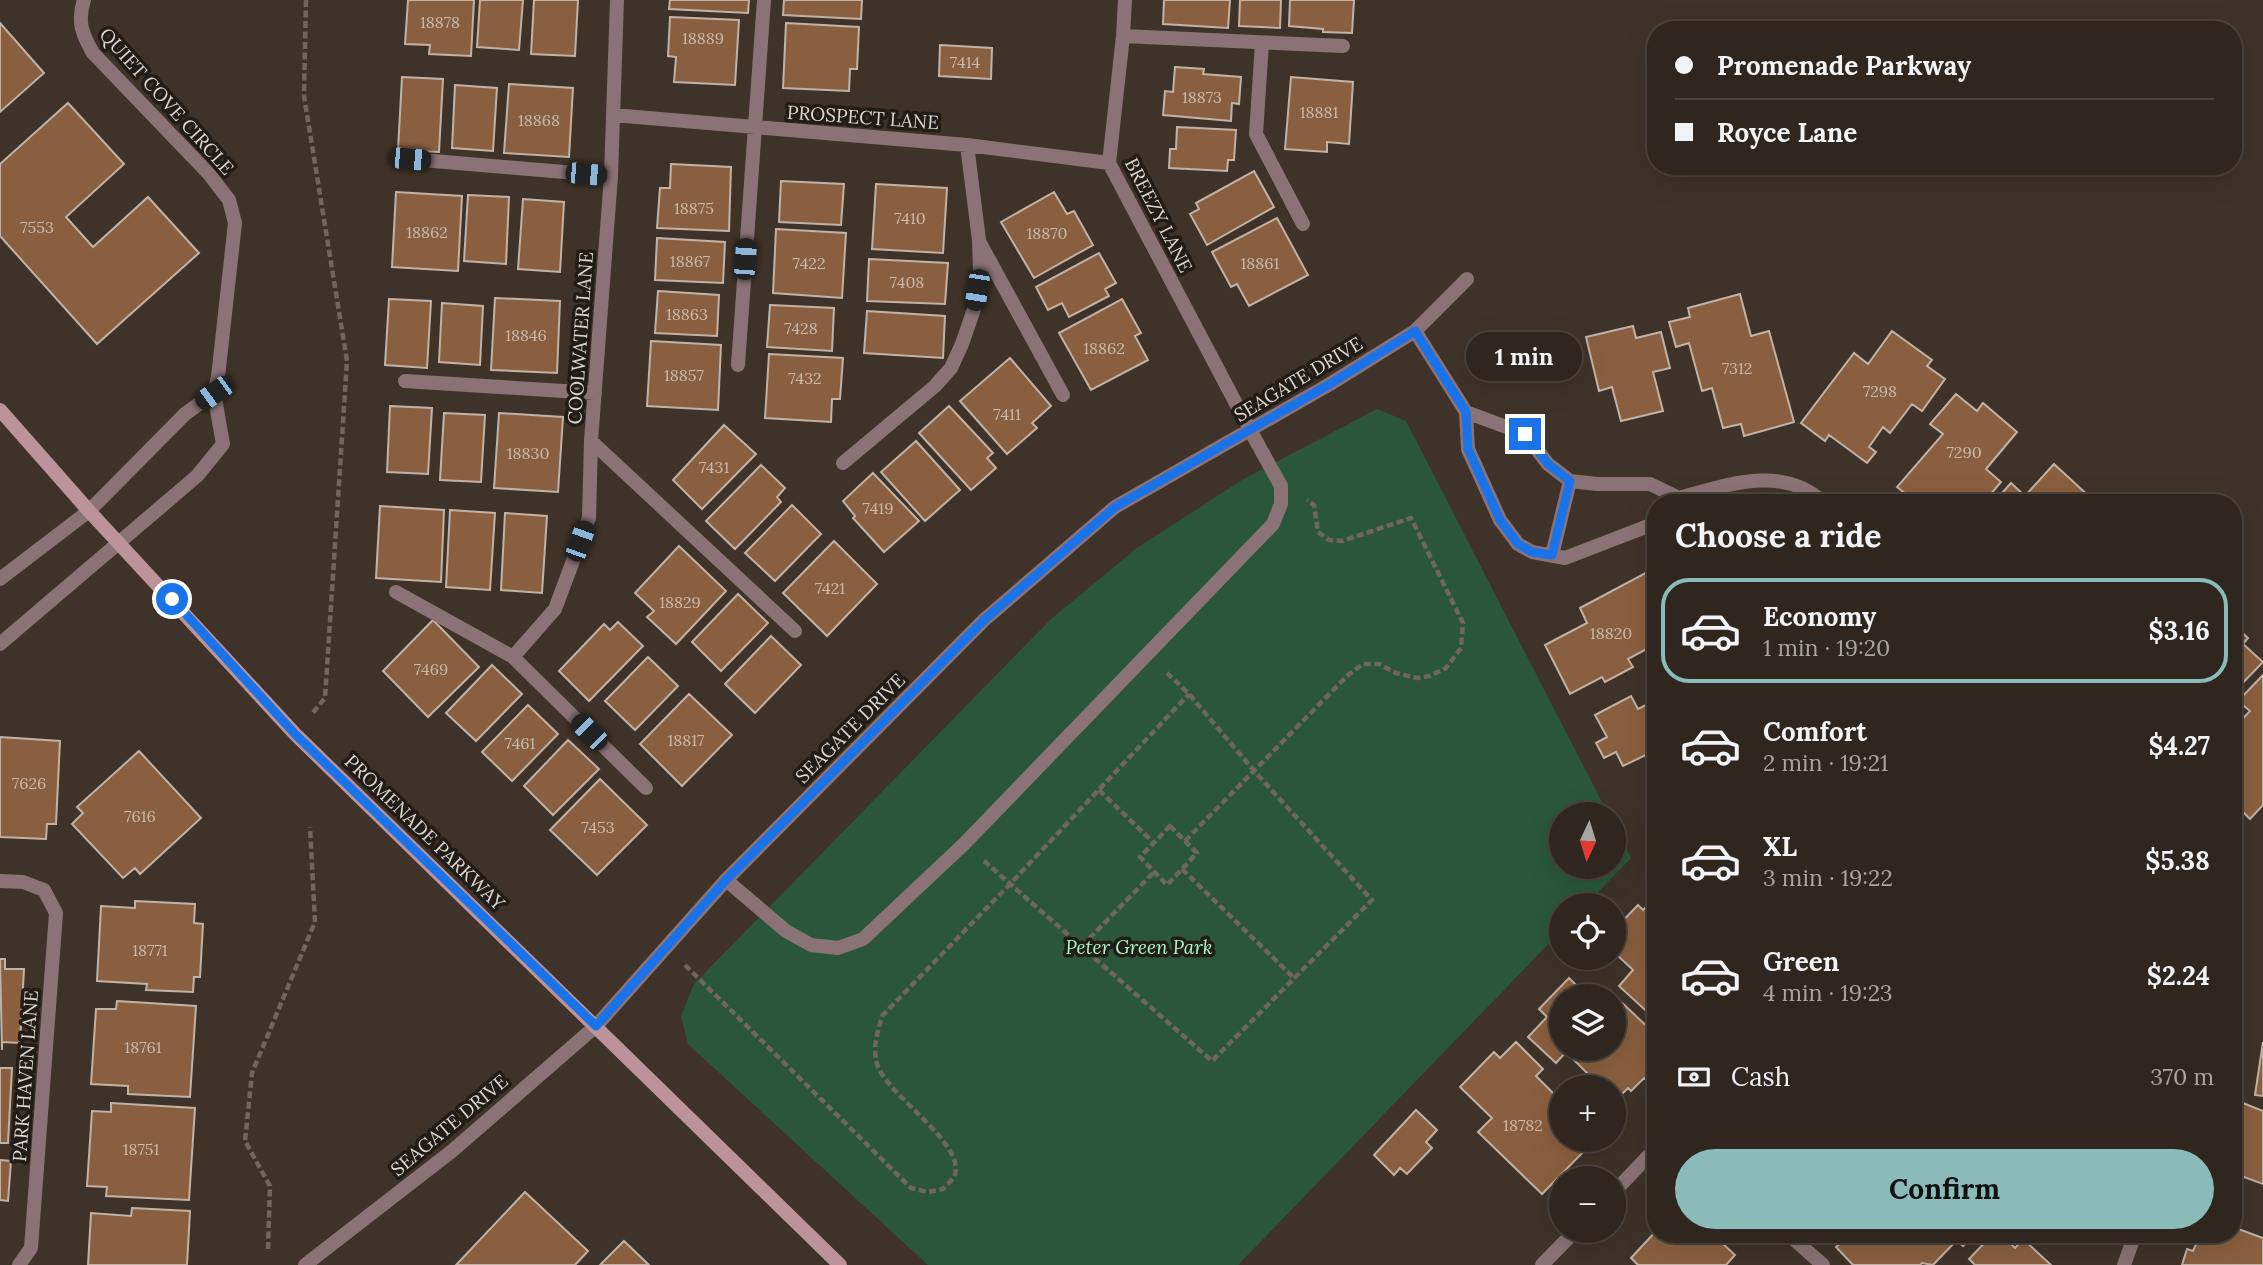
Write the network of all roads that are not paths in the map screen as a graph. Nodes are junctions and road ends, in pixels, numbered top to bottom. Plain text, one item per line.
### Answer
1 (84, 0) edge
2 (617, 0) edge
3 (764, 0) edge
4 (1125, 0) edge
5 (1123, 36) junction
6 (1262, 43) junction
7 (1343, 46) dead end
8 (613, 115) junction
9 (754, 128) junction
10 (967, 145) junction
11 (410, 159) dead end
12 (1109, 163) junction
13 (611, 176) junction
14 (1303, 224) dead end
15 (979, 240) junction
16 (1467, 279) dead end
17 (1415, 331) junction
18 (738, 365) dead end
19 (405, 381) dead end
20 (214, 393) junction
21 (595, 393) junction
22 (1063, 395) dead end
23 (0, 410) edge
24 (1466, 412) junction
25 (1250, 430) junction
26 (591, 441) junction
27 (842, 463) dead end
28 (1570, 481) junction
29 (1667, 494) edge
30 (1700, 494) edge
31 (1814, 494) edge
32 (89, 511) junction
33 (1647, 526) edge
34 (119, 541) junction
35 (1552, 555) junction
36 (0, 579) edge
37 (396, 592) dead end
38 (795, 631) dead end
39 (0, 644) edge
40 (513, 657) junction
41 (646, 788) dead end
42 (726, 880) junction
43 (0, 881) edge
44 (596, 1026) junction
45 (1647, 1158) edge
46 (1626, 1180) edge
47 (1563, 1243) edge
48 (1798, 1243) edge
49 (2132, 1243) edge
50 (19, 1265) edge
51 (305, 1265) edge
52 (840, 1265) edge
53 (1542, 1265) edge
54 (1823, 1265) edge
55 (2124, 1265) edge

1 - 20 street, QUIET COVE CIRCLE
2 - 8 street, COOLWATER LANE
3 - 9 street
4 - 5 street, BREEZY LANE
5 - 6 street
5 - 12 street, BREEZY LANE
6 - 7 street
6 - 14 street
8 - 9 street, PROSPECT LANE
8 - 13 street, COOLWATER LANE
9 - 10 street, PROSPECT LANE
9 - 18 street
10 - 12 street, PROSPECT LANE
10 - 15 street
11 - 13 street
12 - 25 street, BREEZY LANE
13 - 21 street, COOLWATER LANE
15 - 22 street
15 - 27 street
16 - 17 street, SEAGATE DRIVE
17 - 24 street
17 - 25 street, SEAGATE DRIVE
19 - 21 street
20 - 32 street
20 - 34 street, QUIET COVE CIRCLE
21 - 26 street, COOLWATER LANE
23 - 32 street, PROMENADE PARKWAY
24 - 28 street
24 - 35 street
25 - 42 street, SEAGATE DRIVE
25 - 42 street, BREEZY LANE
26 - 38 street
26 - 40 street, COOLWATER LANE
28 - 29 street
28 - 35 street
30 - 31 street
32 - 34 street, PROMENADE PARKWAY
32 - 36 street
33 - 35 street
34 - 39 street, QUIET COVE CIRCLE
34 - 44 street, PROMENADE PARKWAY
37 - 40 street
40 - 41 street
42 - 44 street, SEAGATE DRIVE
43 - 50 street, PARK HAVEN LANE
44 - 51 street, SEAGATE DRIVE
44 - 52 street, PROMENADE PARKWAY
45 - 46 street
47 - 53 street
48 - 54 street
49 - 55 street

